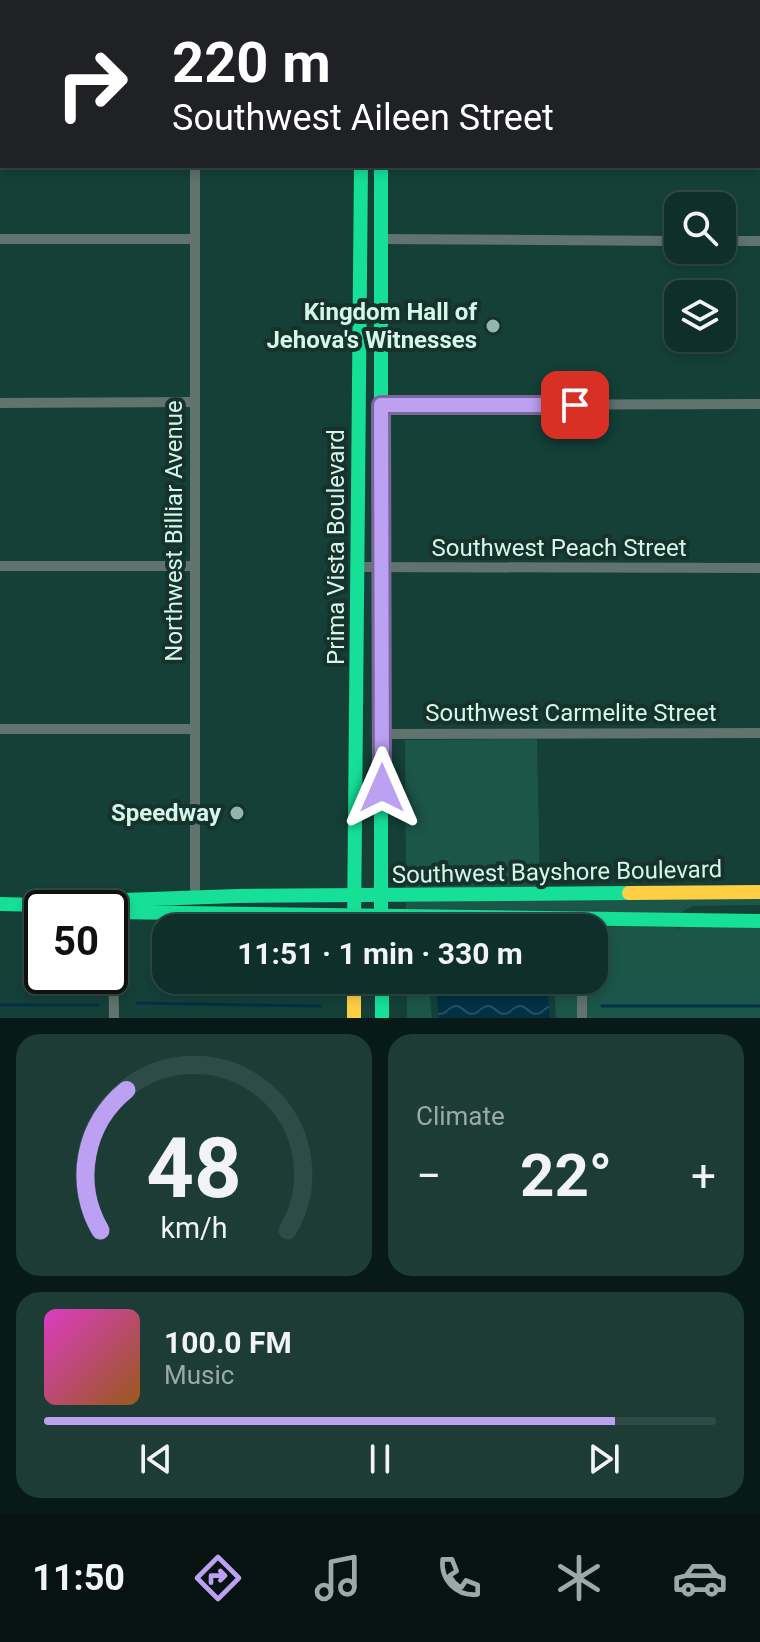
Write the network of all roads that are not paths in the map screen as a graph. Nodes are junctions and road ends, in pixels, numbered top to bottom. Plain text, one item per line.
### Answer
1 (195, 168) edge
2 (361, 168) edge
3 (381, 168) edge
4 (0, 239) edge
5 (195, 239) junction
6 (381, 239) junction
7 (664, 241) edge
8 (736, 241) edge
9 (760, 241) edge
10 (194, 402) junction
11 (0, 403) edge
12 (760, 404) edge
13 (381, 405) junction
14 (0, 566) edge
15 (195, 566) junction
16 (359, 567) junction
17 (380, 567) junction
18 (760, 568) edge
19 (0, 729) edge
20 (193, 729) junction
21 (760, 733) edge
22 (382, 734) junction
23 (760, 892) edge
24 (354, 895) junction
25 (381, 896) junction
26 (195, 897) junction
27 (128, 901) edge
28 (0, 904) edge
29 (24, 905) edge
30 (760, 911) edge
31 (128, 913) edge
32 (159, 914) edge
33 (354, 914) edge
34 (380, 914) edge
35 (679, 921) junction
36 (760, 921) edge
37 (608, 923) edge
38 (114, 994) edge
39 (354, 994) edge
40 (382, 994) edge
41 (582, 994) edge
42 (114, 1018) edge
43 (354, 1018) edge
44 (382, 1018) edge
45 (582, 1018) edge

1 - 5 street, Northwest Billiar Avenue
2 - 16 main road, Prima Vista Boulevard
3 - 6 main road, Prima Vista Boulevard
4 - 5 street
5 - 10 street, Northwest Billiar Avenue
6 - 7 street
6 - 13 main road, Prima Vista Boulevard
8 - 9 street
10 - 11 street
10 - 15 street, Northwest Billiar Avenue
12 - 13 street
13 - 17 main road, Prima Vista Boulevard
14 - 15 street
15 - 20 street, Northwest Billiar Avenue
16 - 17 street, Southwest Peach Street
16 - 24 main road, Prima Vista Boulevard
17 - 18 street, Southwest Peach Street
17 - 22 main road, Prima Vista Boulevard
19 - 20 street
20 - 26 street, Northwest Billiar Avenue
21 - 22 street, Southwest Carmelite Street
22 - 25 main road, Prima Vista Boulevard
23 - 25 main road, Southwest Bayshore Boulevard
24 - 25 main road, Southwest Bayshore Boulevard
24 - 26 main road, Southwest Bayshore Boulevard
24 - 33 main road, Prima Vista Boulevard
25 - 34 main road, Prima Vista Boulevard
26 - 27 main road, Southwest Bayshore Boulevard
28 - 29 main road, Southwest Bayshore Boulevard
30 - 35 main road
31 - 32 main road, Southwest Bayshore Boulevard
35 - 36 main road, Southwest Bayshore Boulevard
35 - 37 main road, Southwest Bayshore Boulevard
38 - 42 street
39 - 43 main road
40 - 44 main road
41 - 45 street

